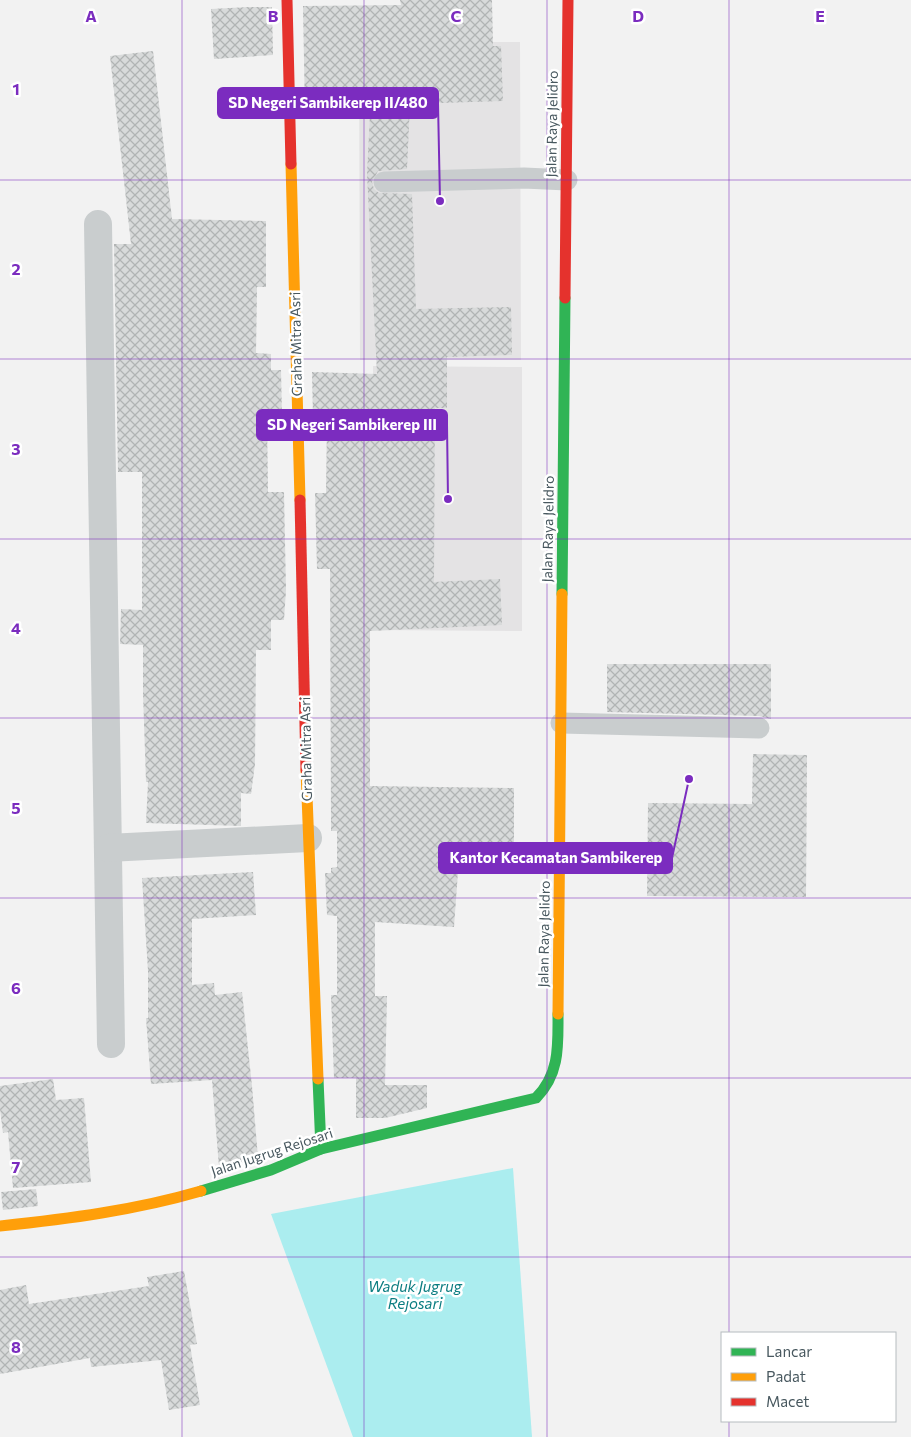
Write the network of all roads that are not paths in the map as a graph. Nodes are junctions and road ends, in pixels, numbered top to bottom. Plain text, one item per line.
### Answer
1 (287, 0) edge
2 (568, 0) edge
3 (566, 180) junction
4 (384, 182) dead end
5 (98, 224) dead end
6 (561, 723) junction
7 (759, 728) dead end
8 (308, 838) junction
9 (108, 848) junction
10 (111, 1044) dead end
11 (558, 1058) joint
12 (321, 1150) junction
13 (0, 1226) edge

1 - 8 street, Graha Mitra Asri
2 - 3 street, Jalan Raya Jelidro
3 - 4 lane
3 - 6 street, Jalan Raya Jelidro
5 - 9 street
6 - 7 lane
6 - 11 street, Jalan Raya Jelidro
8 - 9 street
8 - 12 street, Graha Mitra Asri
9 - 10 street
11 - 12 street, Jalan Jugrug Rejosari
12 - 13 street, Jalan Jugrug Rejosari

